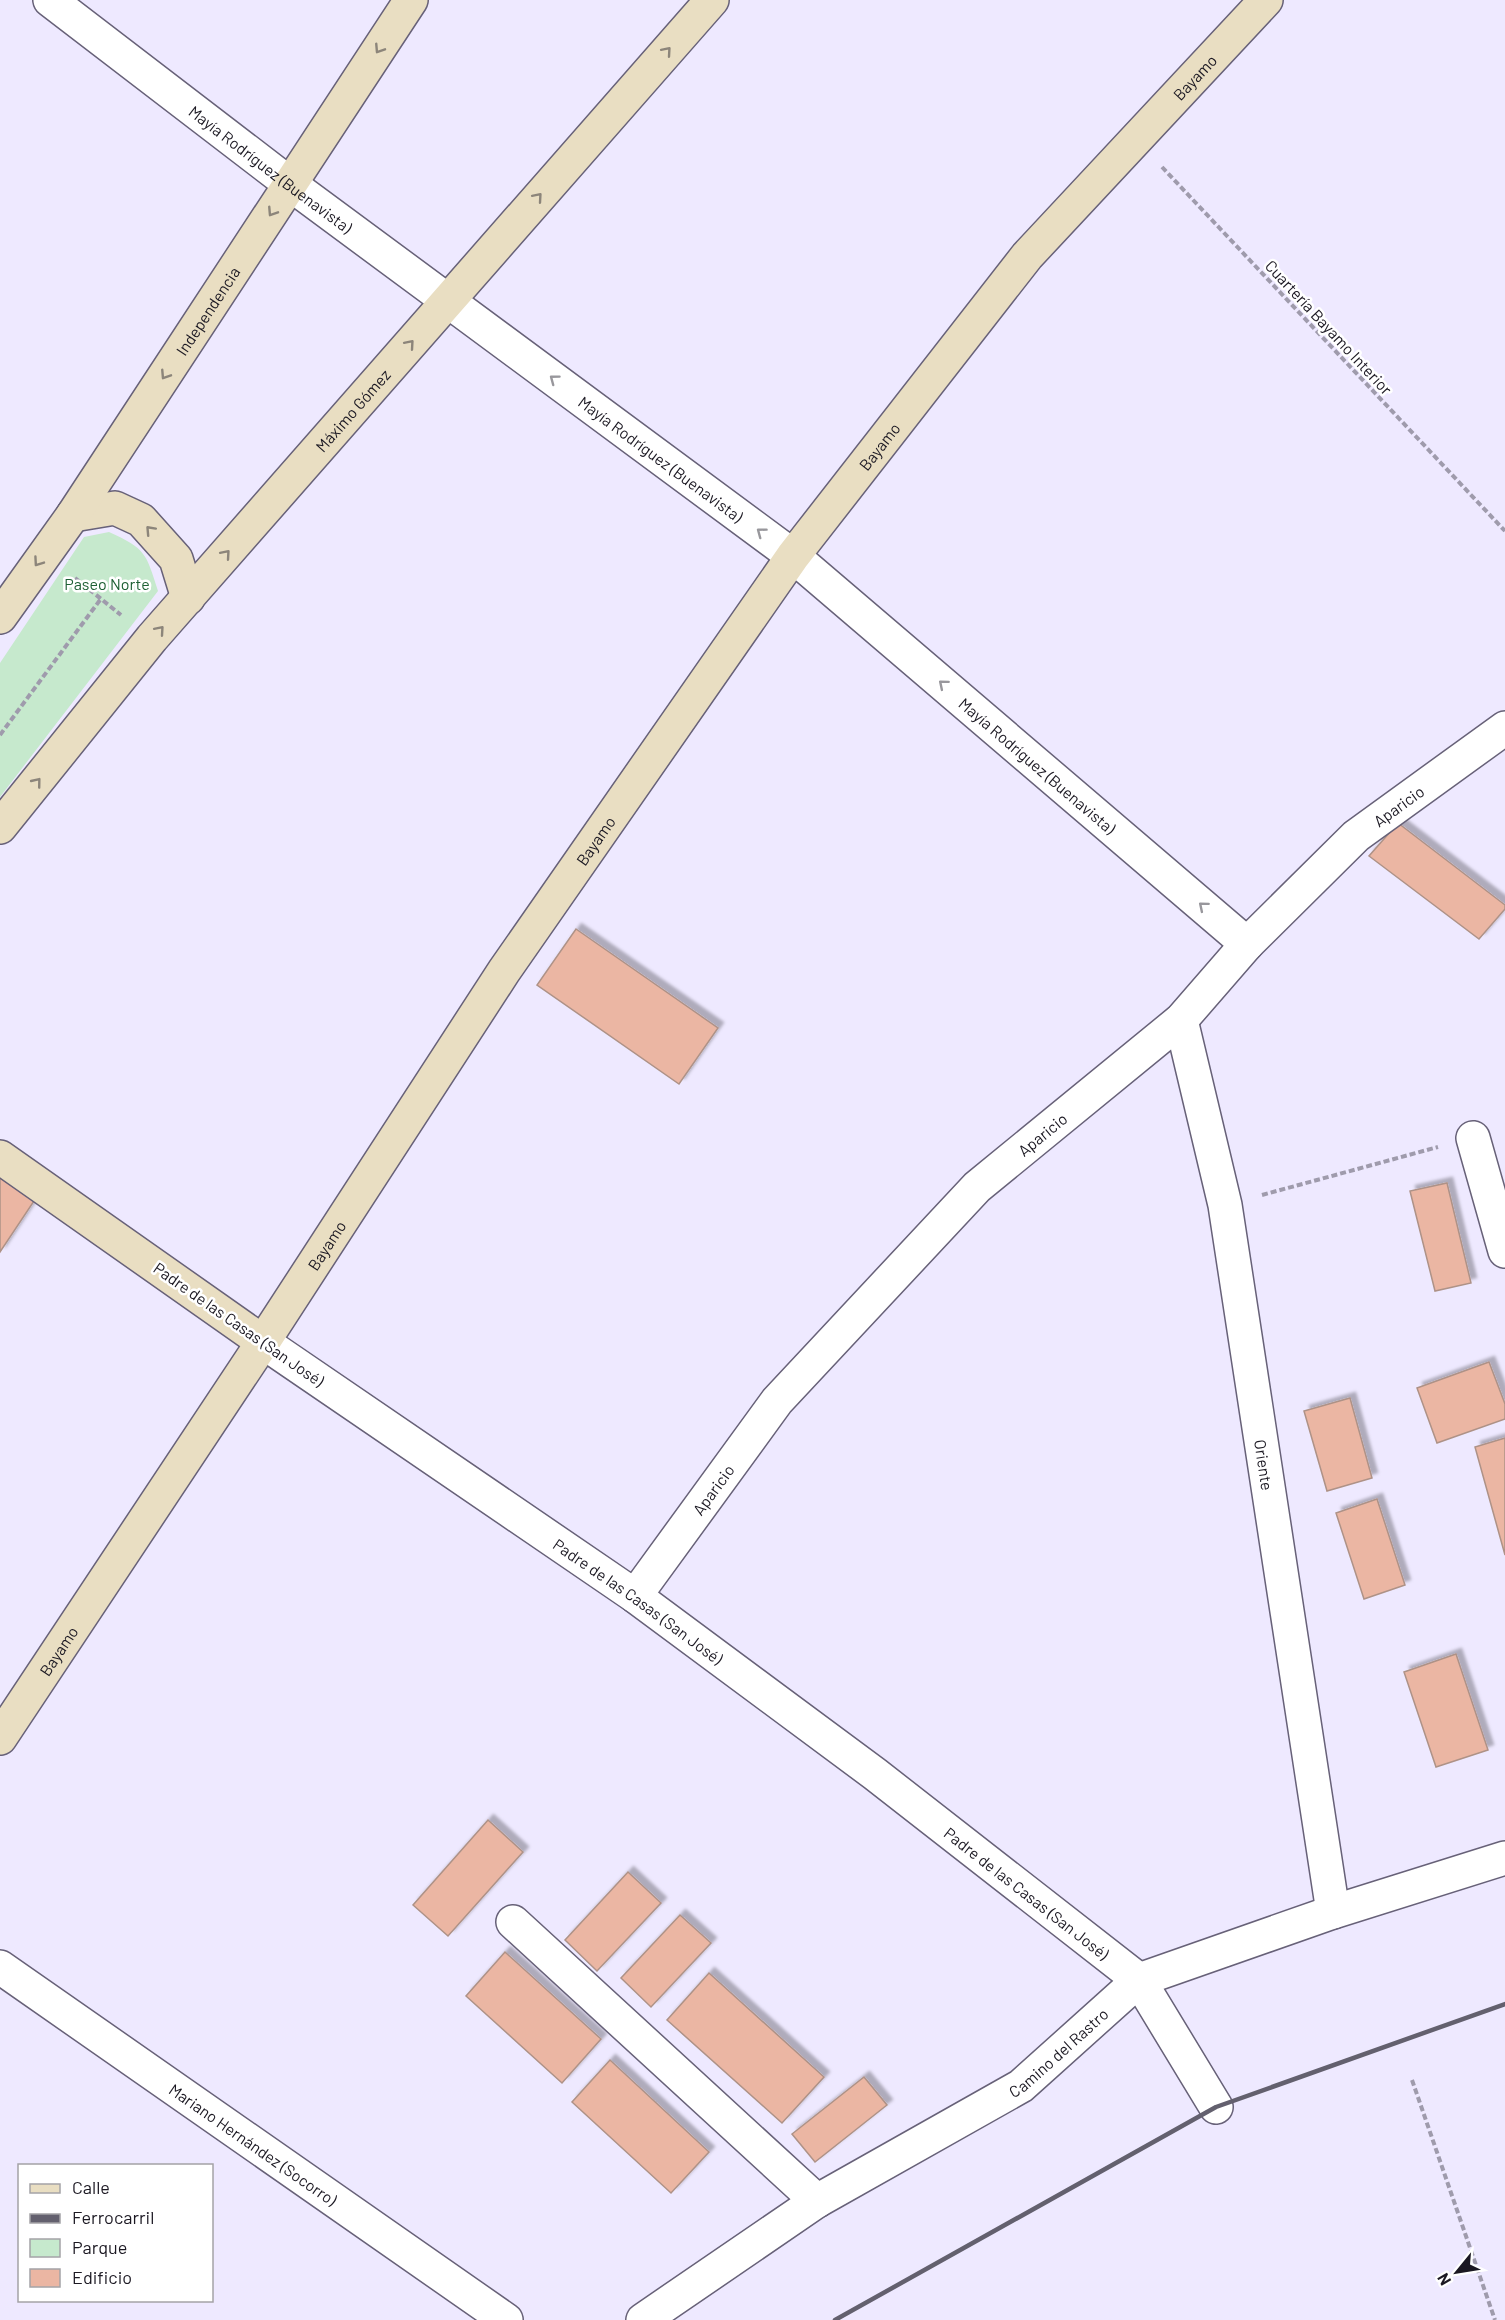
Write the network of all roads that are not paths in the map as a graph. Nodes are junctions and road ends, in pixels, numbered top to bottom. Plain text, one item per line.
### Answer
1 (50, 0) edge
2 (411, 0) edge
3 (712, 0) edge
4 (1266, 0) edge
5 (290, 184) junction
6 (448, 300) junction
7 (73, 515) junction
8 (793, 556) junction
9 (188, 598) junction
10 (0, 617) edge
11 (1505, 728) edge
12 (0, 827) edge
13 (1247, 944) junction
14 (1181, 1020) junction
15 (1473, 1138) road end
16 (0, 1157) edge
17 (1505, 1251) edge
18 (263, 1342) junction
19 (635, 1596) junction
20 (0, 1738) edge
21 (1505, 1858) edge
22 (1333, 1912) junction
23 (513, 1922) dead end
24 (0, 1967) edge
25 (1139, 1980) junction
26 (1216, 2107) dead end
27 (817, 2201) junction
28 (506, 2320) edge
29 (643, 2320) edge

1 - 5 street, Mayía Rodríguez (Buenavista)
2 -> 5 street, Independencia
6 -> 3 street, Máximo Gómez
4 - 8 street, Bayamo
5 - 6 street, Mayía Rodríguez (Buenavista)
5 -> 7 street, Independencia
8 -> 6 street, Mayía Rodríguez (Buenavista)
9 -> 6 street, Máximo Gómez
9 -> 7 street
7 -> 10 street, Independencia
13 -> 8 street, Mayía Rodríguez (Buenavista)
8 - 18 street, Bayamo
12 -> 9 street, Máximo Gómez
11 - 13 street, Aparicio
13 - 14 street, Aparicio
14 - 19 street, Aparicio
14 - 22 street, Oriente
15 - 17 street
16 - 18 street, Padre de las Casas (San José)
18 - 19 street, Padre de las Casas (San José)
18 - 20 street, Bayamo
19 - 25 street, Padre de las Casas (San José)
21 - 22 street, Camino del Rastro
22 - 25 street, Camino del Rastro
23 - 27 street
24 - 28 street, Mariano Hernández (Socorro)
25 - 26 street, Padre de las Casas (San José)
25 - 27 street, Camino del Rastro
27 - 29 street, Camino del Rastro

